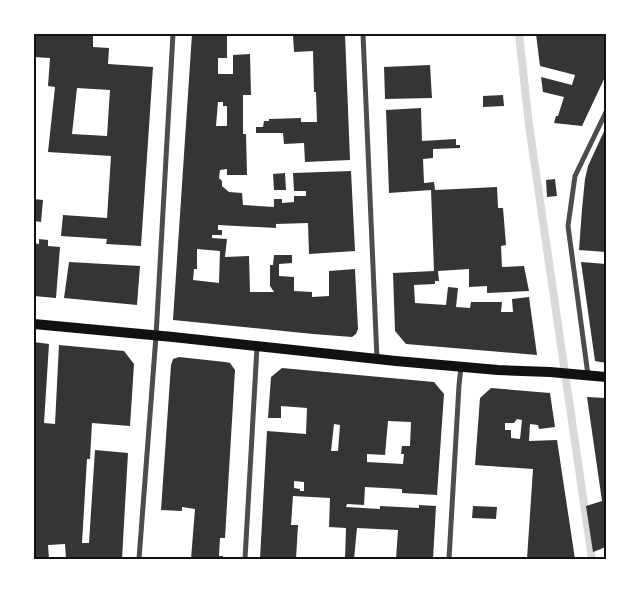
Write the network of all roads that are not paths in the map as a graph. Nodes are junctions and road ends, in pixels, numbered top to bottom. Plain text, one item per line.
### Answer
1 (173, 34) edge
2 (363, 34) edge
3 (606, 112) edge
4 (34, 324) edge
5 (156, 336) junction
6 (257, 346) junction
7 (377, 359) junction
8 (461, 367) junction
9 (588, 375) junction
10 (606, 377) edge
11 (139, 559) edge
12 (245, 559) edge
13 (449, 559) edge

1 - 5 street
2 - 7 street
3 - 9 street
4 - 5 main road
5 - 6 main road
5 - 11 street
6 - 7 main road
6 - 12 street
7 - 8 main road
8 - 9 main road
8 - 13 street
9 - 10 main road

